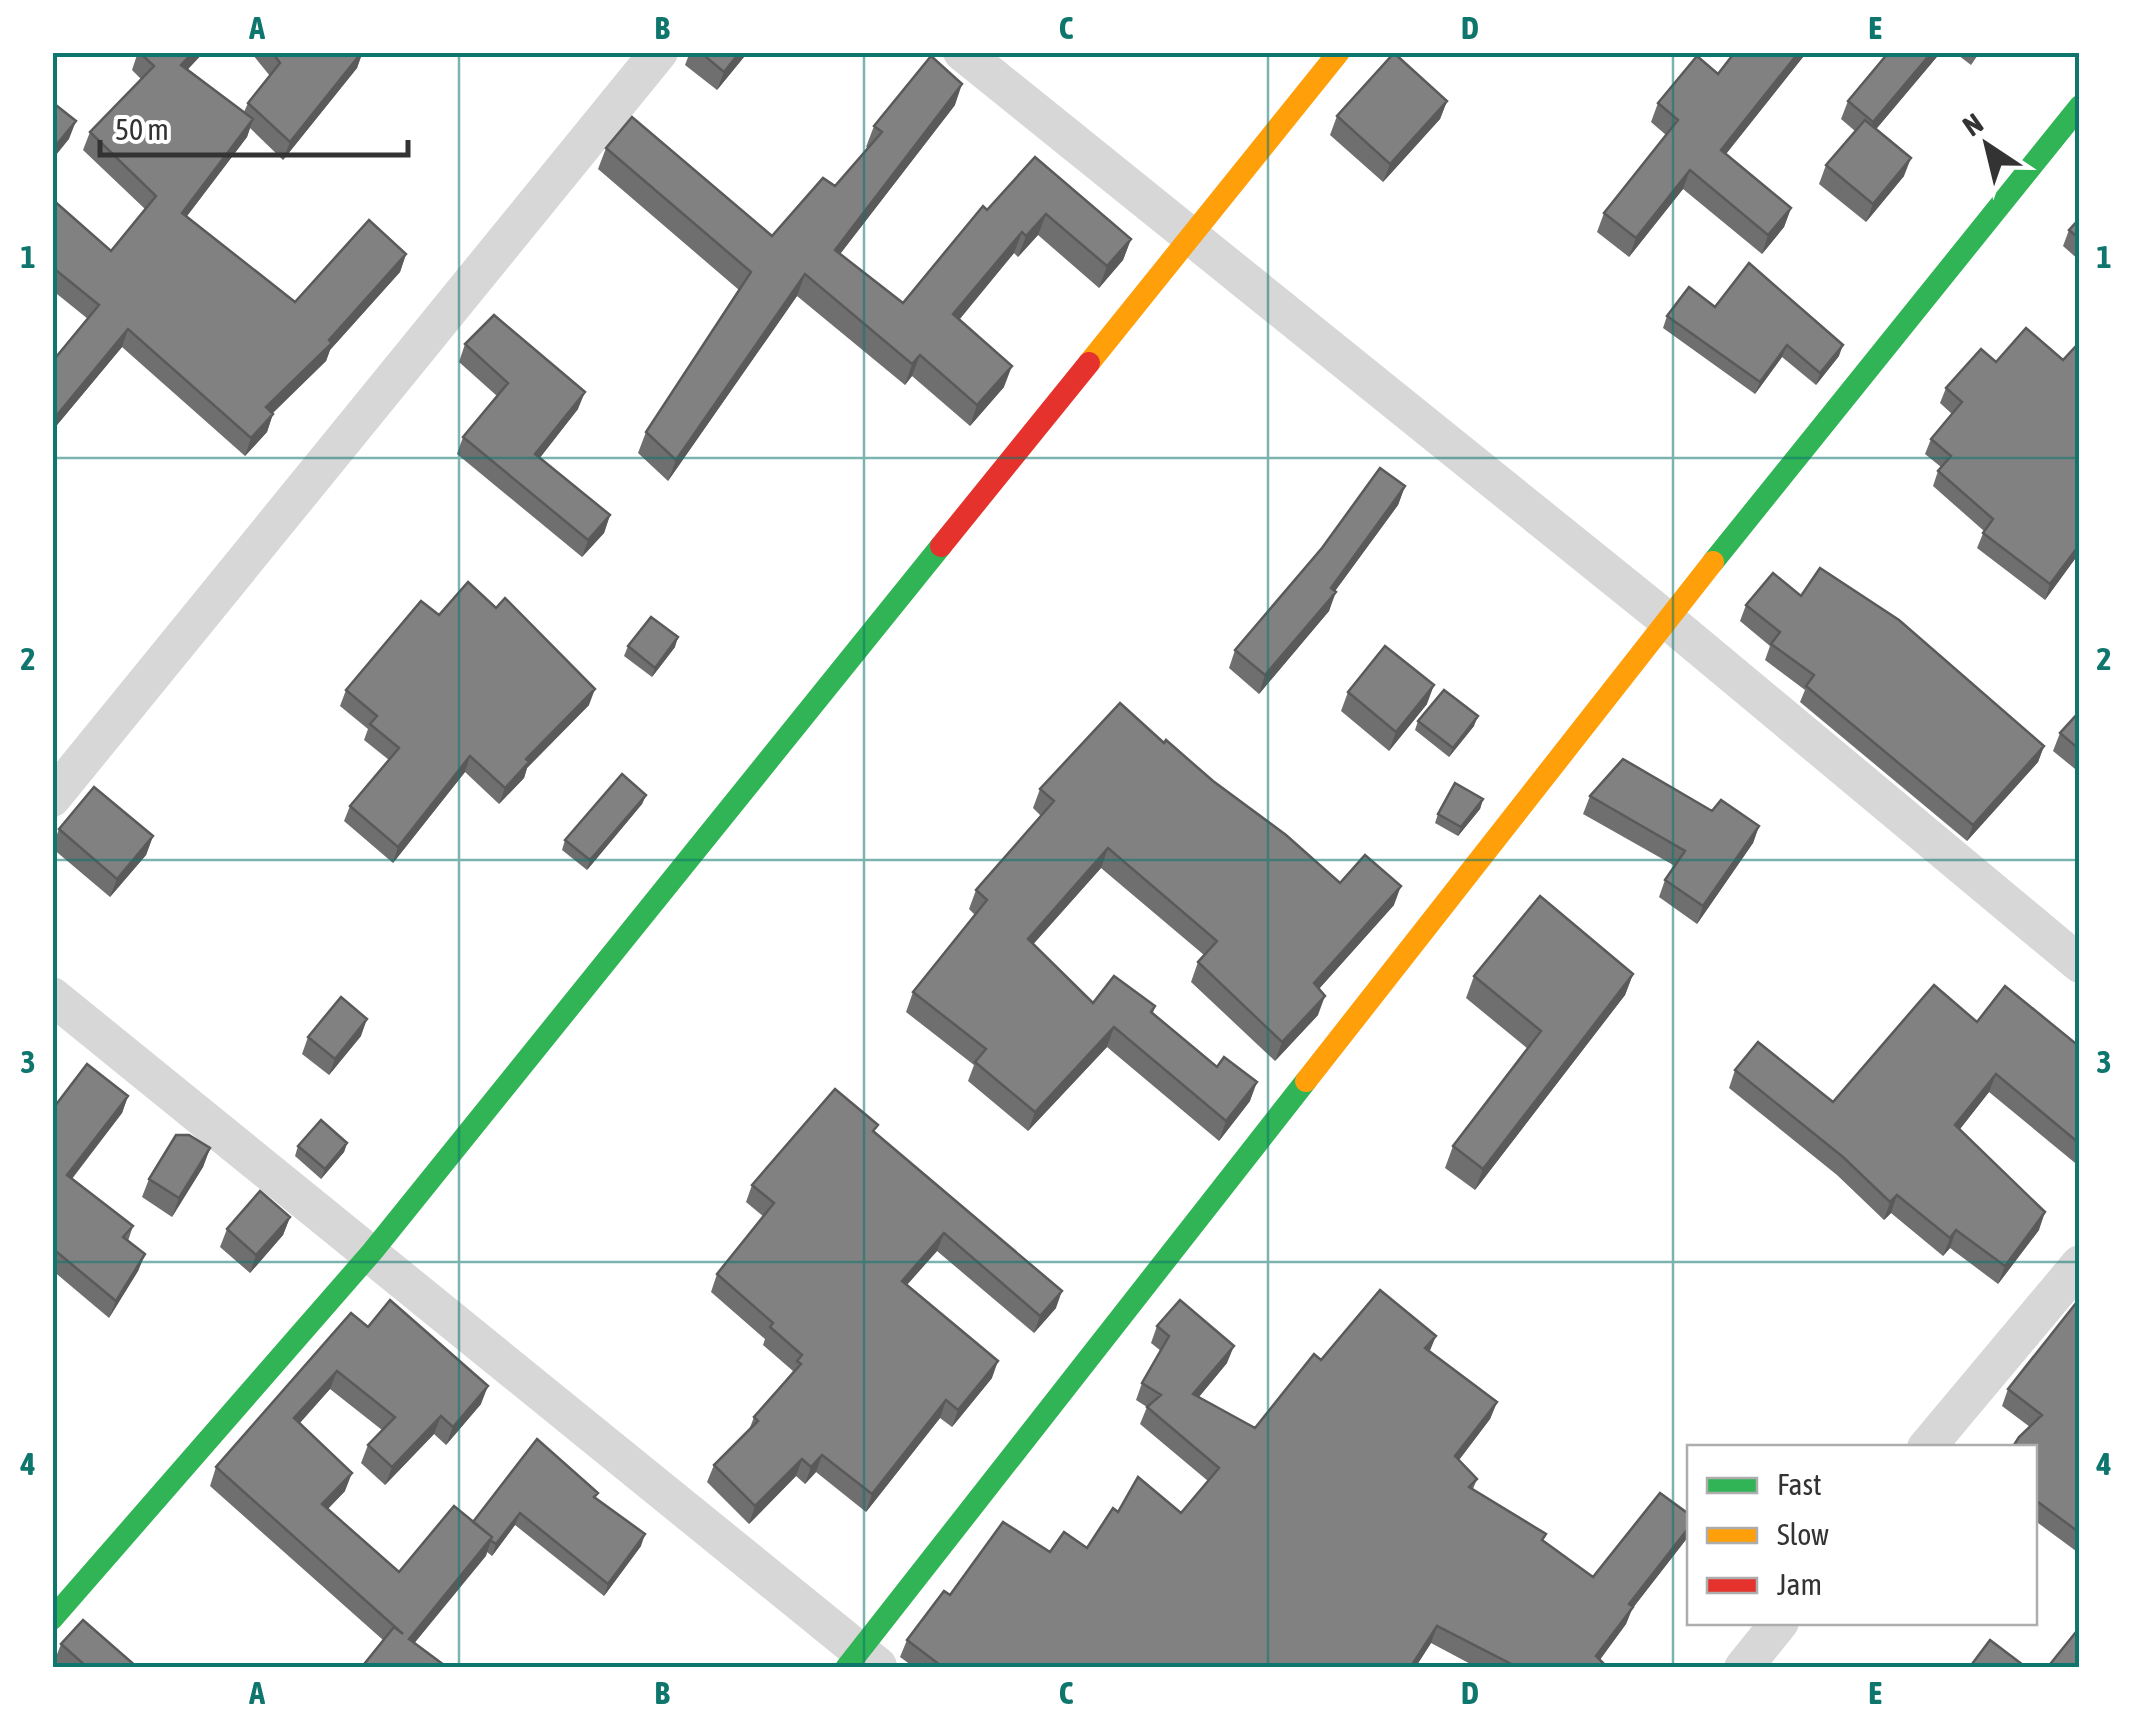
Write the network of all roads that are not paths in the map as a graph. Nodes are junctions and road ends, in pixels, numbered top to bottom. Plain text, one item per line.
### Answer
1 (660, 52) edge
2 (962, 52) edge
3 (1340, 52) edge
4 (2080, 106) edge
5 (1190, 235) junction
6 (1667, 620) junction
7 (52, 798) edge
8 (2080, 964) edge
9 (52, 996) edge
10 (372, 1252) junction
11 (2080, 1264) edge
12 (1929, 1445) edge
13 (52, 1618) edge
14 (1778, 1625) edge
15 (862, 1662) edge
16 (1742, 1668) edge

1 - 7 street
2 - 5 street
3 - 5 street
4 - 6 street
5 - 6 street
5 - 10 street
6 - 8 street
6 - 15 street
9 - 10 street
10 - 13 street
10 - 15 street
11 - 12 street
14 - 16 street

